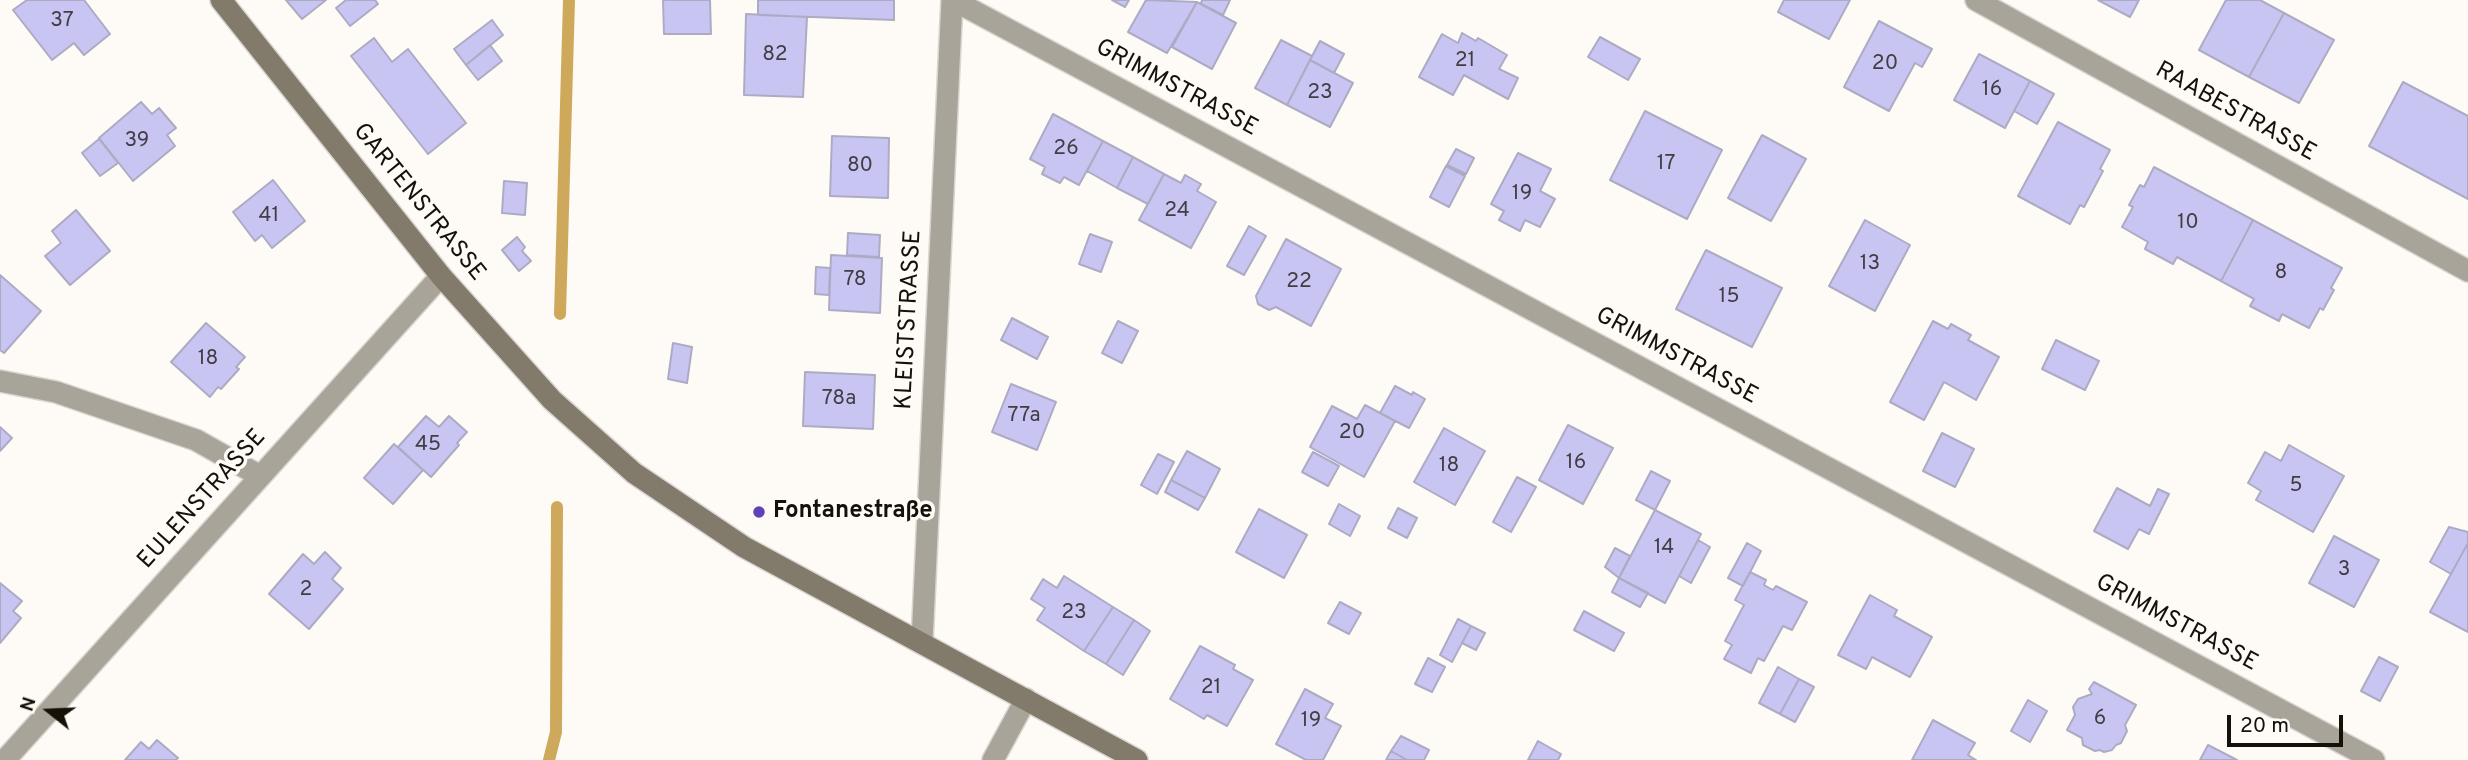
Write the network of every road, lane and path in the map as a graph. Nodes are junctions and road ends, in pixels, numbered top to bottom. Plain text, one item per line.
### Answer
1 (221, 0) edge
2 (953, 0) edge
3 (1976, 0) edge
4 (2006, 7) edge
5 (2468, 271) edge
6 (441, 276) junction
7 (0, 381) edge
8 (261, 476) junction
9 (922, 642) junction
10 (1026, 699) junction
11 (5, 760) edge
12 (993, 760) edge
13 (1137, 760) edge
14 (2374, 760) edge

1 - 6 street, GARTENSTRASSE
2 - 9 street, KLEISTSTRASSE
2 - 14 street, GRIMMSTRASSE
3 - 4 street, RAABESTRASSE
4 - 5 street, RAABESTRASSE
6 - 8 street, EULENSTRASSE
6 - 9 street, GARTENSTRASSE
7 - 8 street
8 - 11 street, EULENSTRASSE
9 - 10 street
10 - 12 street
10 - 13 street

